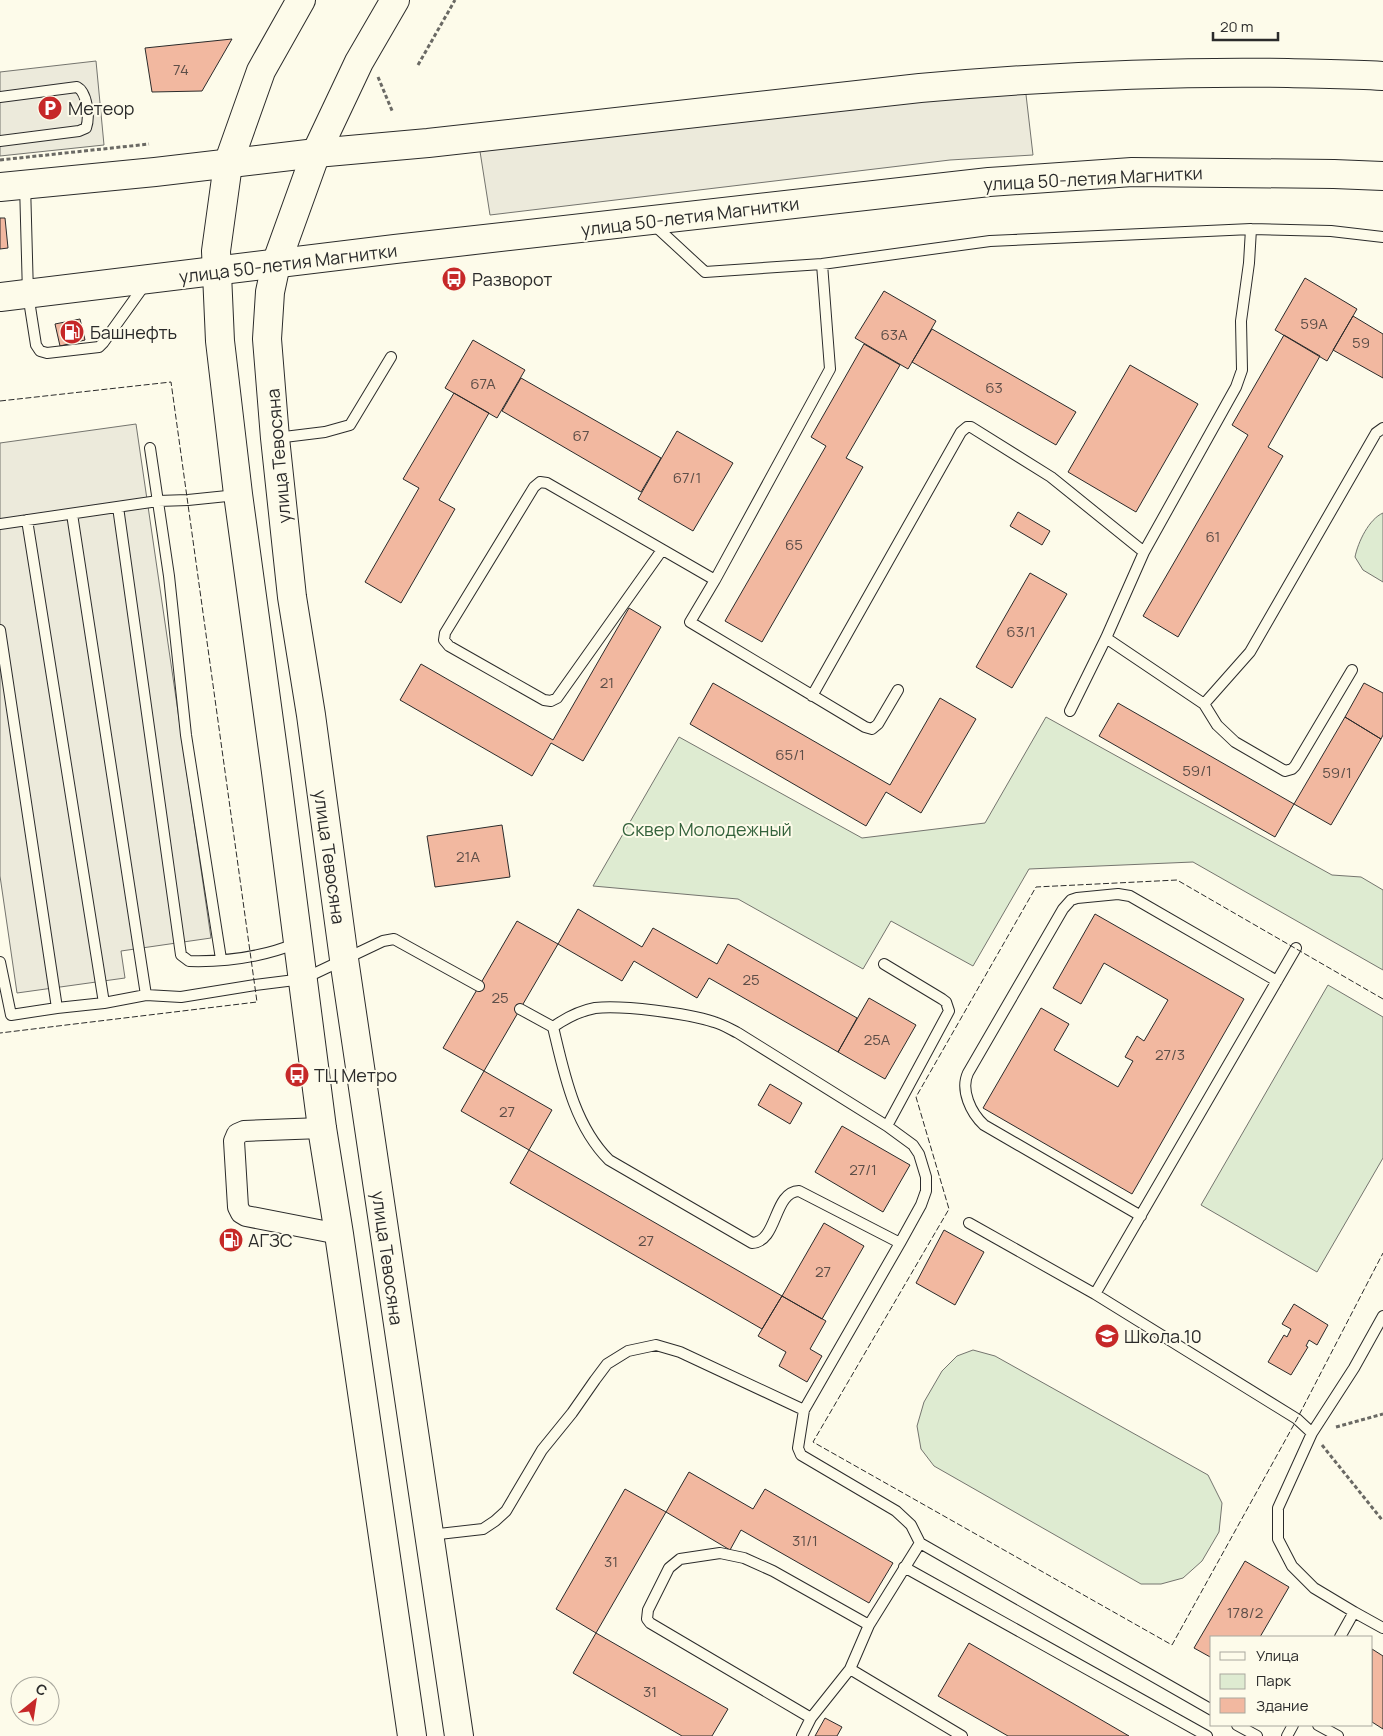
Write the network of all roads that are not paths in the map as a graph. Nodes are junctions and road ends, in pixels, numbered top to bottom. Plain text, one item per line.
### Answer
1 (301, 0) edge
2 (395, 0) edge
3 (1383, 76) edge
4 (0, 97) edge
5 (0, 141) edge
6 (316, 153) junction
7 (228, 164) junction
8 (1383, 176) edge
9 (12, 185) edge
10 (650, 221) junction
11 (1251, 229) junction
12 (1383, 237) edge
13 (276, 264) junction
14 (822, 264) junction
15 (216, 272) junction
16 (148, 280) junction
17 (28, 294) junction
18 (0, 297) edge
19 (391, 357) dead end
20 (1383, 428) edge
21 (275, 438) junction
22 (150, 448) dead end
23 (238, 494) junction
24 (158, 501) junction
25 (118, 507) junction
26 (72, 514) junction
27 (27, 520) junction
28 (0, 524) edge
29 (662, 550) junction
30 (1144, 552) junction
31 (714, 580) junction
32 (0, 630) edge
33 (1106, 638) junction
34 (1352, 670) dead end
35 (898, 690) dead end
36 (812, 696) junction
37 (1204, 704) junction
38 (1070, 710) dead end
39 (298, 943) junction
40 (1296, 948) dead end
41 (344, 959) junction
42 (221, 960) junction
43 (0, 962) edge
44 (884, 964) dead end
45 (303, 980) junction
46 (1277, 981) junction
47 (479, 986) dead end
48 (146, 995) junction
49 (104, 1003) junction
50 (57, 1008) junction
51 (520, 1009) dead end
52 (5, 1015) edge
53 (553, 1027) junction
54 (887, 1126) junction
55 (322, 1128) junction
56 (1141, 1216) junction
57 (969, 1223) dead end
58 (339, 1234) junction
59 (900, 1243) junction
60 (1095, 1294) junction
61 (1383, 1316) edge
62 (804, 1410) junction
63 (1312, 1433) junction
64 (429, 1535) junction
65 (920, 1543) junction
66 (904, 1567) junction
67 (1354, 1612) junction
68 (869, 1625) junction
69 (1383, 1628) edge
70 (1341, 1636) edge
71 (850, 1669) junction
72 (1210, 1709) edge
73 (811, 1718) junction
74 (1239, 1726) edge
75 (1320, 1726) edge
76 (412, 1736) edge
77 (459, 1736) edge
78 (802, 1736) edge
79 (962, 1736) edge
80 (1206, 1736) edge
81 (1257, 1736) edge
82 (1338, 1736) edge

1 - 7 main road
2 - 6 main road, улица Тевосяна
3 - 6 main road
4 - 5 lane
6 - 7 main road
6 - 13 main road, улица Тевосяна
7 - 9 main road
7 - 15 main road
8 - 10 main road, улица 50-летия Магнитки
9 - 17 lane
10 - 13 main road, улица 50-летия Магнитки
10 - 14 lane
11 - 12 lane
11 - 14 lane
11 - 30 lane
13 - 15 main road, улица 50-летия Магнитки
13 - 21 main road, улица Тевосяна
14 - 31 lane
15 - 16 main road, улица 50-летия Магнитки
15 - 23 main road
16 - 17 main road, улица 50-летия Магнитки
16 - 17 lane
17 - 18 main road, улица 50-летия Магнитки
19 - 21 lane
20 - 37 lane
21 - 41 main road, улица Тевосяна
22 - 24 lane
23 - 24 lane
23 - 39 main road
24 - 25 lane
24 - 42 lane
25 - 26 lane
25 - 42 lane
26 - 27 lane
26 - 48 lane
27 - 28 lane
27 - 49 lane
29 - 29 lane
29 - 31 lane
30 - 33 lane
30 - 36 lane
31 - 36 lane
32 - 50 lane
33 - 37 lane
33 - 38 lane
34 - 37 lane
35 - 36 lane
39 - 42 lane
39 - 45 main road
40 - 46 lane
41 - 45 lane
41 - 47 lane
41 - 64 main road, улица Тевосяна
43 - 52 lane
44 - 54 lane
45 - 48 lane
45 - 55 main road
46 - 56 lane
46 - 56 lane
48 - 49 lane
49 - 50 lane
50 - 52 lane
51 - 53 lane
53 - 54 lane
53 - 59 lane
54 - 59 lane
55 - 58 main road
55 - 58 street
56 - 60 lane
57 - 60 lane
58 - 76 main road
59 - 62 lane
60 - 63 lane
61 - 63 lane
62 - 64 lane
62 - 65 lane
63 - 67 lane
64 - 77 main road, улица Тевосяна
65 - 66 lane
65 - 72 lane
66 - 68 lane
66 - 80 lane
67 - 69 lane
67 - 70 lane
68 - 71 lane
68 - 73 lane
71 - 73 lane
71 - 79 lane
73 - 78 lane
74 - 81 lane
75 - 82 lane

